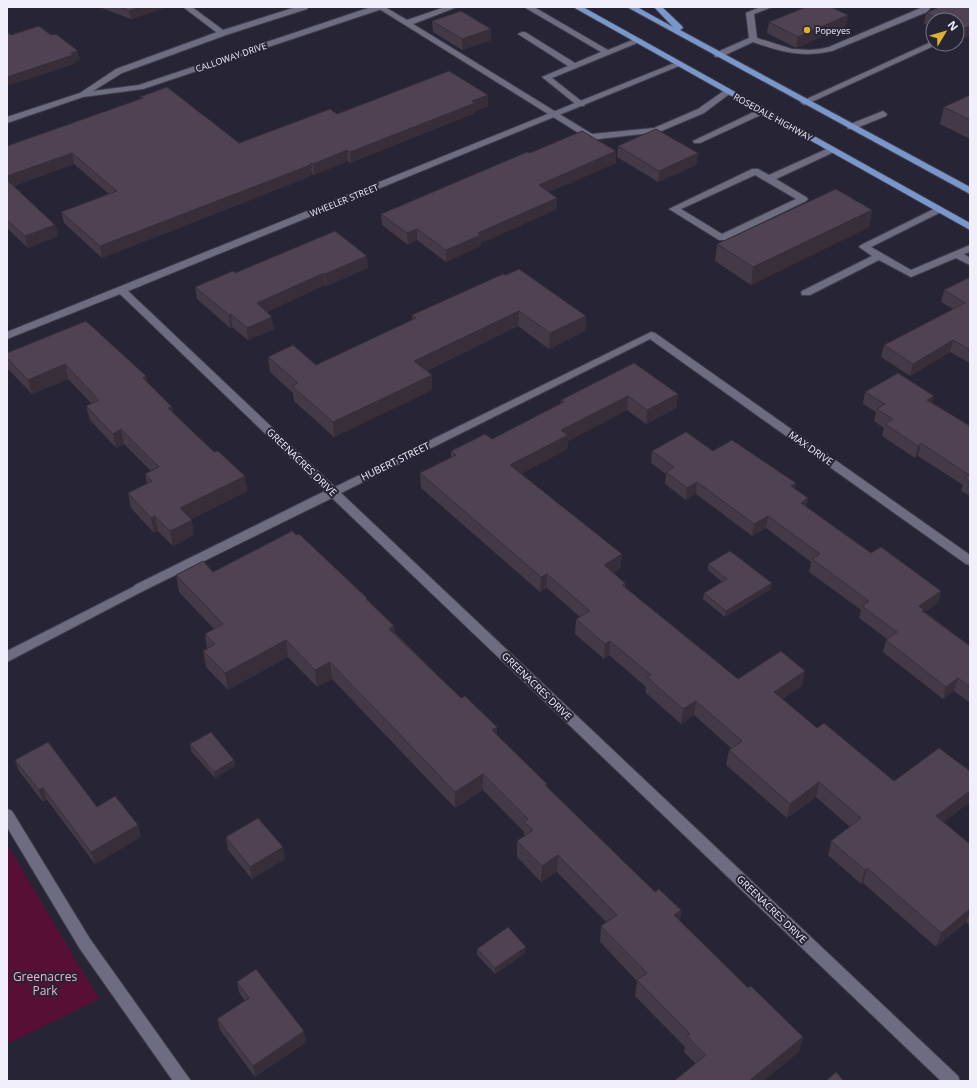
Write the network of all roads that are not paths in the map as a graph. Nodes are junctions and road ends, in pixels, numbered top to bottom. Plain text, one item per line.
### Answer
1 (187, 7) edge
2 (304, 7) edge
3 (379, 7) edge
4 (453, 7) edge
5 (528, 7) edge
6 (577, 7) edge
7 (631, 7) edge
8 (658, 7) edge
9 (768, 7) edge
10 (927, 7) edge
11 (407, 23) junction
12 (223, 34) junction
13 (522, 34) dead end
14 (753, 39) junction
15 (638, 41) junction
16 (925, 48) edge
17 (714, 52) junction
18 (608, 53) junction
19 (680, 64) junction
20 (574, 66) junction
21 (728, 92) junction
22 (82, 95) junction
23 (804, 102) junction
24 (581, 104) junction
25 (762, 111) junction
26 (883, 114) dead end
27 (554, 115) junction
28 (7, 120) edge
29 (851, 127) junction
30 (697, 140) dead end
31 (831, 150) junction
32 (769, 179) junction
33 (970, 191) edge
34 (938, 210) junction
35 (970, 227) edge
36 (970, 248) edge
37 (957, 254) junction
38 (879, 256) junction
39 (970, 262) edge
40 (121, 290) junction
41 (806, 293) dead end
42 (651, 335) joint
43 (7, 336) edge
44 (333, 492) junction
45 (970, 561) edge
46 (7, 657) edge
47 (7, 815) edge
48 (184, 1081) edge
49 (952, 1081) edge

1 - 12 street
2 - 12 street, CALLOWAY DRIVE
3 - 11 street
3 - 22 street, CALLOWAY DRIVE
4 - 11 street
5 - 18 street
6 - 15 main road, ROSEDALE HIGHWAY
7 - 17 main road
8 - 17 main road
9 - 14 street
10 - 14 street
11 - 27 street
12 - 22 street, CALLOWAY DRIVE
13 - 20 street
14 - 17 street
15 - 18 street
15 - 19 main road, ROSEDALE HIGHWAY
16 - 23 street
17 - 23 main road
18 - 20 street
19 - 21 main road, ROSEDALE HIGHWAY
19 - 24 street, WHEELER STREET
20 - 24 street
21 - 25 main road, ROSEDALE HIGHWAY
21 - 27 street
22 - 28 street, CALLOWAY DRIVE
23 - 29 main road
24 - 27 street, WHEELER STREET
25 - 30 street
25 - 31 main road, ROSEDALE HIGHWAY
26 - 29 street
27 - 40 street, WHEELER STREET
29 - 33 main road
31 - 32 street
31 - 34 main road, ROSEDALE HIGHWAY
32 - 32 street
34 - 35 main road, ROSEDALE HIGHWAY
34 - 38 street
36 - 37 street
37 - 38 street
37 - 39 street
38 - 41 street
40 - 43 street, WHEELER STREET
40 - 44 street, GREENACRES DRIVE
42 - 44 street, HUBERT STREET
42 - 45 street, MAX DRIVE
44 - 46 street, HUBERT STREET
44 - 49 street, GREENACRES DRIVE
47 - 48 street

